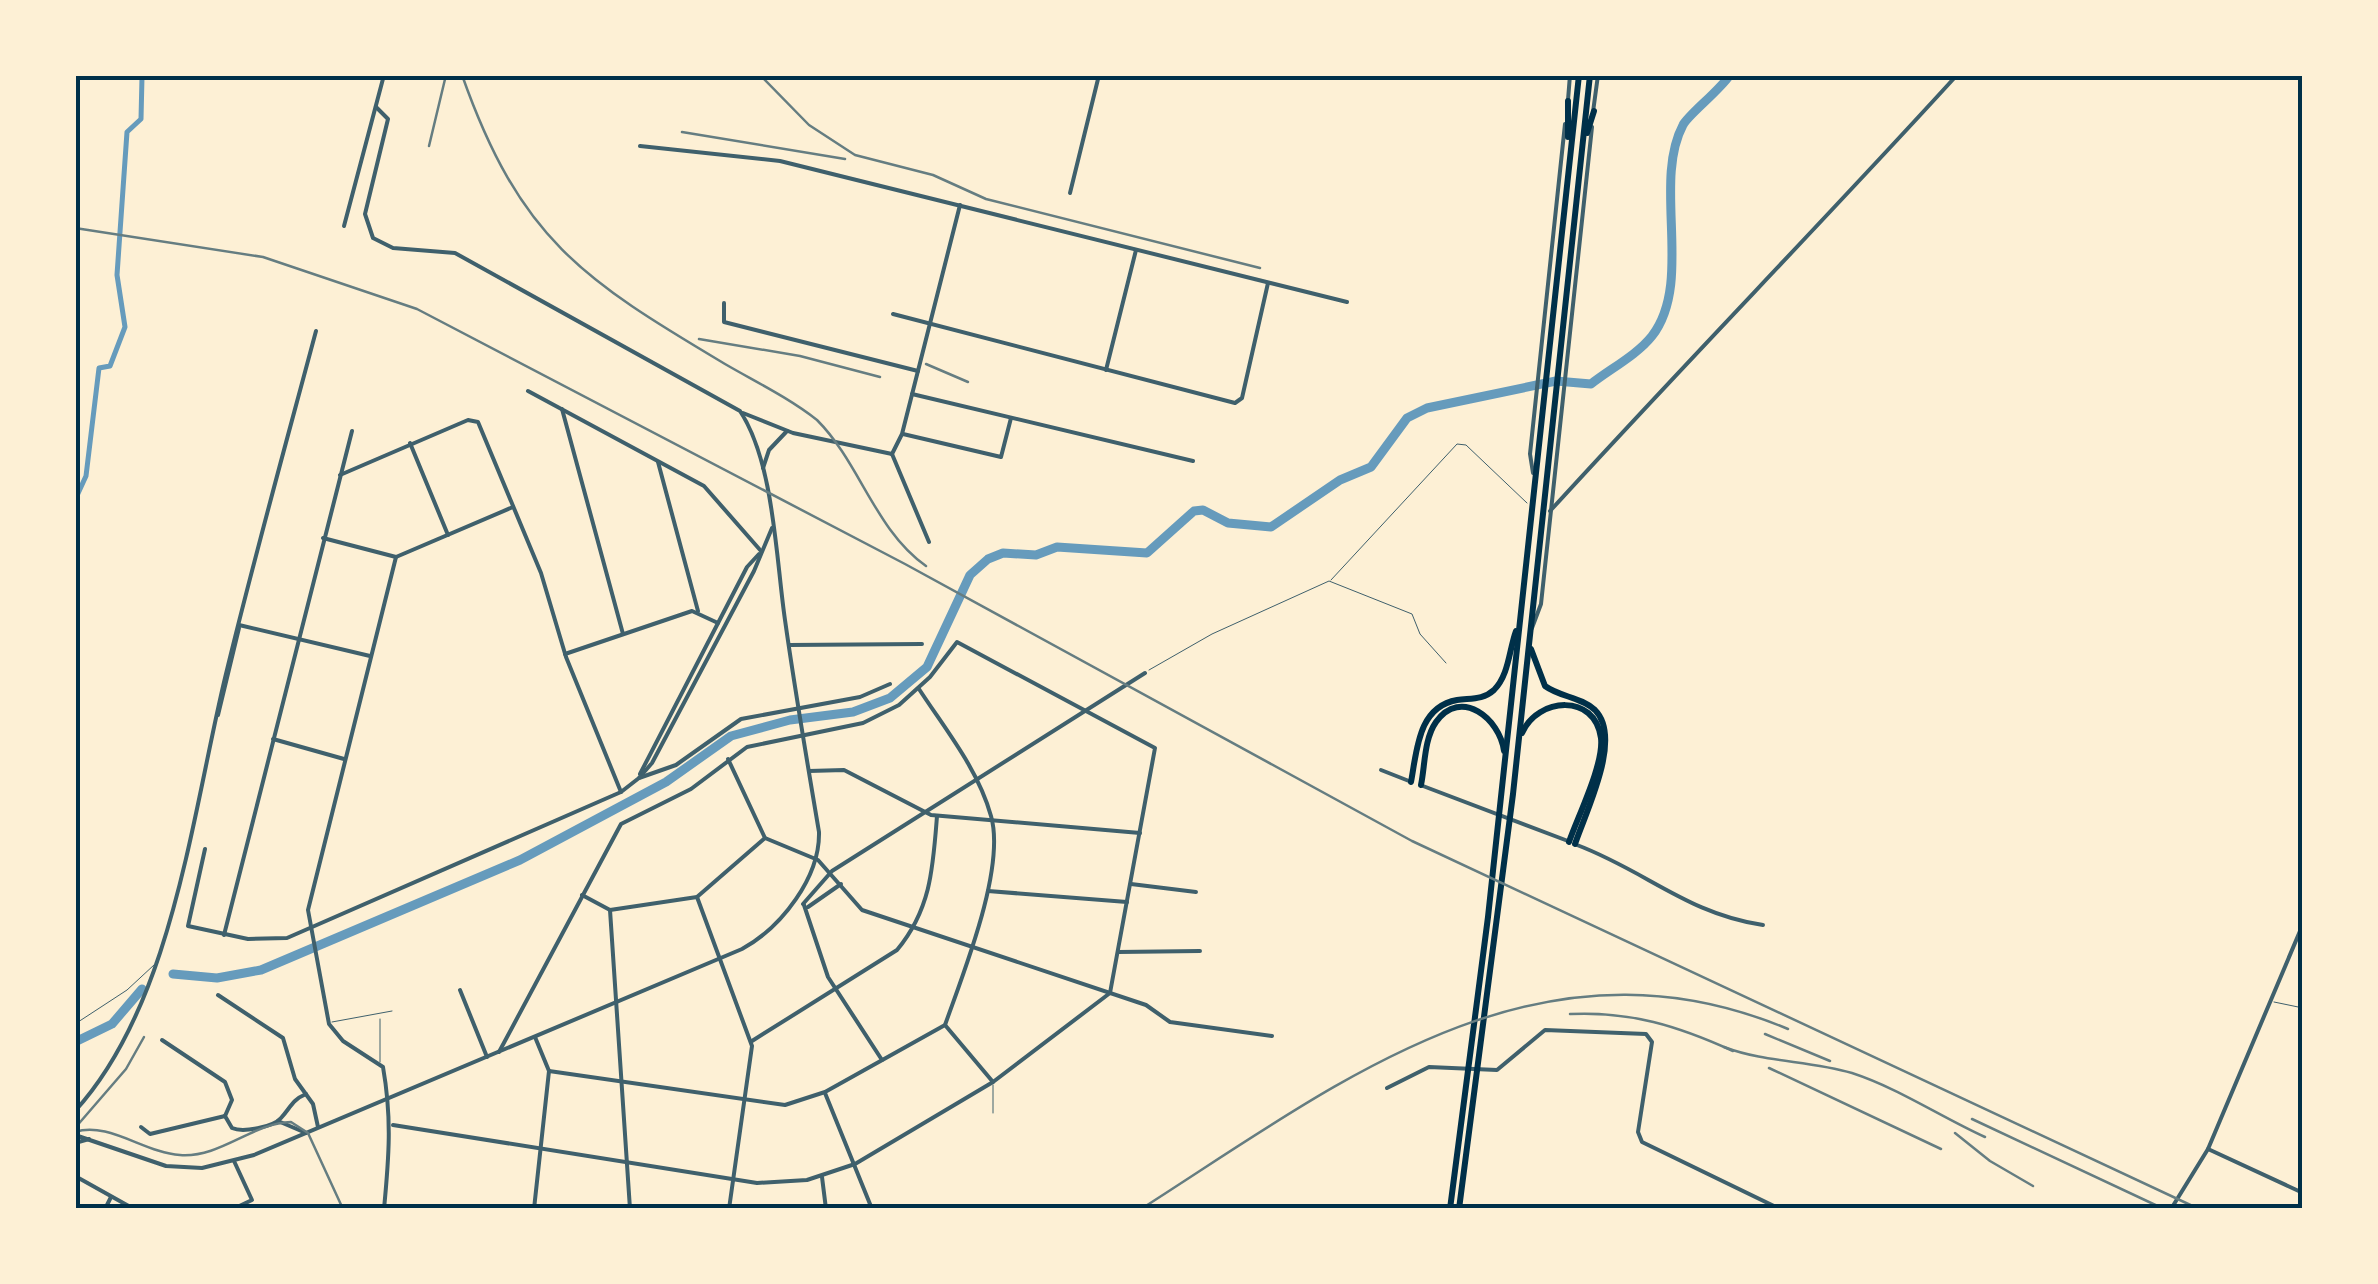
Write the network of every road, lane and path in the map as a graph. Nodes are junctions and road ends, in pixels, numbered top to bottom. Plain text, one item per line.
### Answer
1 (384, 75) edge
2 (1099, 75) edge
3 (1570, 75) edge
4 (1579, 75) edge
5 (1590, 75) edge
6 (1598, 75) edge
7 (1957, 75) edge
8 (1568, 101) junction
9 (376, 107) junction
10 (1594, 112) junction
11 (640, 146) dead end
12 (1580, 158) junction
13 (1568, 178) junction
14 (1070, 193) dead end
15 (960, 205) junction
16 (344, 226) dead end
17 (1136, 250) junction
18 (1268, 283) junction
19 (1347, 302) dead end
20 (724, 303) dead end
21 (893, 314) dead end
22 (930, 324) junction
23 (316, 331) dead end
24 (1106, 370) junction
25 (918, 371) junction
26 (1561, 373) junction
27 (1543, 374) junction
28 (528, 391) dead end
29 (912, 394) junction
30 (1558, 398) junction
31 (562, 410) junction
32 (740, 412) junction
33 (1011, 418) junction
34 (352, 431) dead end
35 (786, 431) junction
36 (902, 434) junction
37 (410, 443) junction
38 (892, 454) junction
39 (1193, 461) dead end
40 (658, 462) junction
41 (762, 472) junction
42 (340, 475) junction
43 (1533, 506) junction
44 (514, 507) junction
45 (1550, 512) junction
46 (1541, 526) junction
47 (772, 528) junction
48 (448, 535) junction
49 (323, 538) junction
50 (929, 542) dead end
51 (1547, 544) junction
52 (761, 551) junction
53 (396, 557) junction
54 (1328, 581) junction
55 (698, 612) junction
56 (1520, 621) junction
57 (718, 623) junction
58 (239, 625) junction
59 (623, 634) junction
60 (1530, 635) junction
61 (298, 640) junction
62 (922, 644) dead end
63 (789, 645) junction
64 (565, 654) junction
65 (371, 656) junction
66 (1446, 663) dead end
67 (1145, 673) joint
68 (890, 684) dead end
69 (919, 689) junction
70 (1086, 709) junction
71 (799, 711) junction
72 (802, 732) junction
73 (273, 740) junction
74 (344, 758) junction
75 (728, 759) junction
76 (1504, 766) junction
77 (1515, 768) junction
78 (1381, 770) dead end
79 (809, 771) junction
80 (639, 778) junction
81 (977, 778) junction
82 (1411, 782) junction
83 (1420, 786) junction
84 (621, 792) junction
85 (923, 813) junction
86 (938, 816) junction
87 (993, 820) junction
88 (1140, 832) junction
89 (765, 838) junction
90 (1572, 843) junction
91 (205, 849) dead end
92 (818, 860) junction
93 (832, 871) junction
94 (841, 884) junction
95 (1131, 884) junction
96 (988, 891) junction
97 (1196, 892) dead end
98 (582, 895) junction
99 (697, 897) junction
100 (795, 897) junction
101 (1128, 902) junction
102 (805, 905) junction
103 (610, 910) junction
104 (2303, 924) edge
105 (1763, 925) dead end
106 (915, 928) junction
107 (309, 929) junction
108 (224, 934) junction
109 (972, 947) junction
110 (1118, 952) junction
111 (1200, 952) dead end
112 (719, 959) junction
113 (156, 963) junction
114 (460, 990) dead end
115 (836, 990) junction
116 (1110, 993) junction
117 (218, 994) dead end
118 (617, 1002) junction
119 (2271, 1002) junction
120 (2303, 1008) edge
121 (392, 1012) dead end
122 (378, 1016) junction
123 (75, 1024) edge
124 (329, 1024) junction
125 (945, 1025) junction
126 (1272, 1036) dead end
127 (535, 1037) junction
128 (162, 1040) dead end
129 (751, 1041) junction
130 (498, 1052) junction
131 (487, 1057) junction
132 (882, 1060) junction
133 (380, 1062) junction
134 (549, 1071) junction
135 (622, 1082) junction
136 (993, 1082) junction
137 (1471, 1082) junction
138 (1388, 1088) dead end
139 (825, 1092) junction
140 (306, 1094) junction
141 (384, 1100) junction
142 (746, 1102) junction
143 (75, 1112) edge
144 (993, 1113) dead end
145 (225, 1116) junction
146 (278, 1121) junction
147 (393, 1125) junction
148 (140, 1127) dead end
149 (318, 1128) junction
150 (306, 1133) junction
151 (75, 1135) edge
152 (92, 1139) junction
153 (75, 1143) edge
154 (541, 1149) junction
155 (2208, 1149) junction
156 (234, 1162) junction
157 (629, 1163) junction
158 (854, 1164) junction
159 (75, 1176) edge
160 (822, 1177) junction
161 (734, 1180) junction
162 (2303, 1193) edge
163 (112, 1197) junction
164 (252, 1200) junction
165 (105, 1209) edge
166 (134, 1209) edge
167 (233, 1209) edge
168 (256, 1209) edge
169 (384, 1209) edge
170 (534, 1209) edge
171 (630, 1209) edge
172 (729, 1209) edge
173 (826, 1209) edge
174 (872, 1209) edge
175 (1450, 1209) edge
176 (1459, 1209) edge
177 (1780, 1209) edge
178 (2172, 1209) edge

1 - 9 street
2 - 14 street
3 - 8 street
4 - 13 highway
5 - 12 highway
6 - 10 street
7 - 45 street
8 - 13 highway
8 - 27 street
9 - 16 street
9 - 32 street
10 - 12 highway
10 - 26 street
11 - 15 street
12 - 26 highway
13 - 27 highway
15 - 17 street
15 - 22 street
17 - 18 street
17 - 24 street
18 - 19 street
18 - 24 street
20 - 25 street
21 - 22 street
22 - 24 street
22 - 25 street
23 - 58 street
25 - 29 street
26 - 30 highway
27 - 43 highway
28 - 31 street
29 - 33 street
29 - 36 street
30 - 45 street
30 - 46 highway
31 - 40 street
31 - 59 street
32 - 35 street
32 - 41 street
33 - 36 street
33 - 39 street
34 - 42 street
35 - 38 street
35 - 41 street
36 - 38 street
37 - 42 street
37 - 44 street
37 - 48 street
38 - 50 street
40 - 52 street
40 - 55 street
41 - 47 street
42 - 49 street
43 - 54 lane
43 - 56 highway
44 - 48 street
44 - 64 street
45 - 51 street
46 - 51 highway
46 - 60 highway
47 - 52 street
47 - 63 street
48 - 53 street
49 - 53 street
49 - 61 street
51 - 60 street
52 - 57 street
52 - 80 street
53 - 65 street
54 - 66 lane
54 - 67 lane
55 - 57 street
55 - 59 street
56 - 76 highway
56 - 82 highway
57 - 80 street
58 - 61 street
58 - 113 street
59 - 64 street
60 - 77 highway
60 - 90 highway
61 - 65 street
61 - 73 street
62 - 63 street
63 - 71 street
64 - 84 street
65 - 74 street
67 - 70 street
68 - 71 street
69 - 70 street
69 - 72 street
69 - 81 street
70 - 81 street
70 - 88 street
71 - 72 street
71 - 80 street
72 - 75 street
72 - 79 street
73 - 74 street
73 - 108 street
74 - 107 street
75 - 89 street
75 - 98 street
76 - 83 highway
76 - 137 highway
77 - 90 highway
77 - 137 highway
78 - 82 street
79 - 85 street
79 - 92 street
80 - 84 street
81 - 85 street
81 - 87 street
82 - 83 street
83 - 90 street
84 - 107 street
85 - 86 street
85 - 93 street
86 - 87 street
86 - 106 street
87 - 88 street
87 - 96 street
88 - 95 street
89 - 92 street
89 - 99 street
90 - 105 street
91 - 108 street
92 - 93 street
92 - 100 street
93 - 94 street
93 - 102 street
94 - 102 street
94 - 106 street
95 - 97 street
95 - 101 street
96 - 101 street
96 - 109 street
98 - 103 street
98 - 130 street
99 - 103 street
99 - 112 street
100 - 102 street
100 - 112 street
101 - 110 street
102 - 115 street
103 - 118 street
104 - 119 street
106 - 109 street
106 - 115 street
107 - 108 street
107 - 124 street
109 - 116 street
109 - 125 street
110 - 111 street
110 - 116 street
112 - 118 street
112 - 129 street
113 - 123 lane
113 - 143 street
114 - 131 street
115 - 129 street
115 - 132 street
116 - 126 street
116 - 136 street
117 - 140 street
118 - 127 street
118 - 135 street
119 - 120 lane
119 - 155 street
121 - 122 lane
122 - 124 lane
122 - 133 lane
124 - 133 street
125 - 132 street
125 - 136 street
127 - 130 street
127 - 134 street
128 - 145 street
129 - 142 street
130 - 131 street
131 - 141 street
132 - 139 street
133 - 141 street
134 - 135 street
134 - 154 street
135 - 142 street
135 - 157 street
136 - 144 lane
136 - 158 street
137 - 175 highway
137 - 176 highway
138 - 177 street
139 - 142 street
139 - 158 street
140 - 146 street
140 - 149 street
141 - 147 street
141 - 149 street
142 - 161 street
145 - 146 street
145 - 148 street
146 - 150 street
147 - 154 street
147 - 169 street
149 - 150 street
150 - 156 street
151 - 152 street
152 - 153 street
152 - 156 street
154 - 157 street
154 - 170 street
155 - 162 street
155 - 178 street
156 - 164 street
157 - 161 street
157 - 171 street
158 - 160 street
158 - 174 street
159 - 163 street
160 - 161 street
160 - 173 street
161 - 172 street
163 - 165 street
163 - 166 street
164 - 167 street
164 - 168 lane

